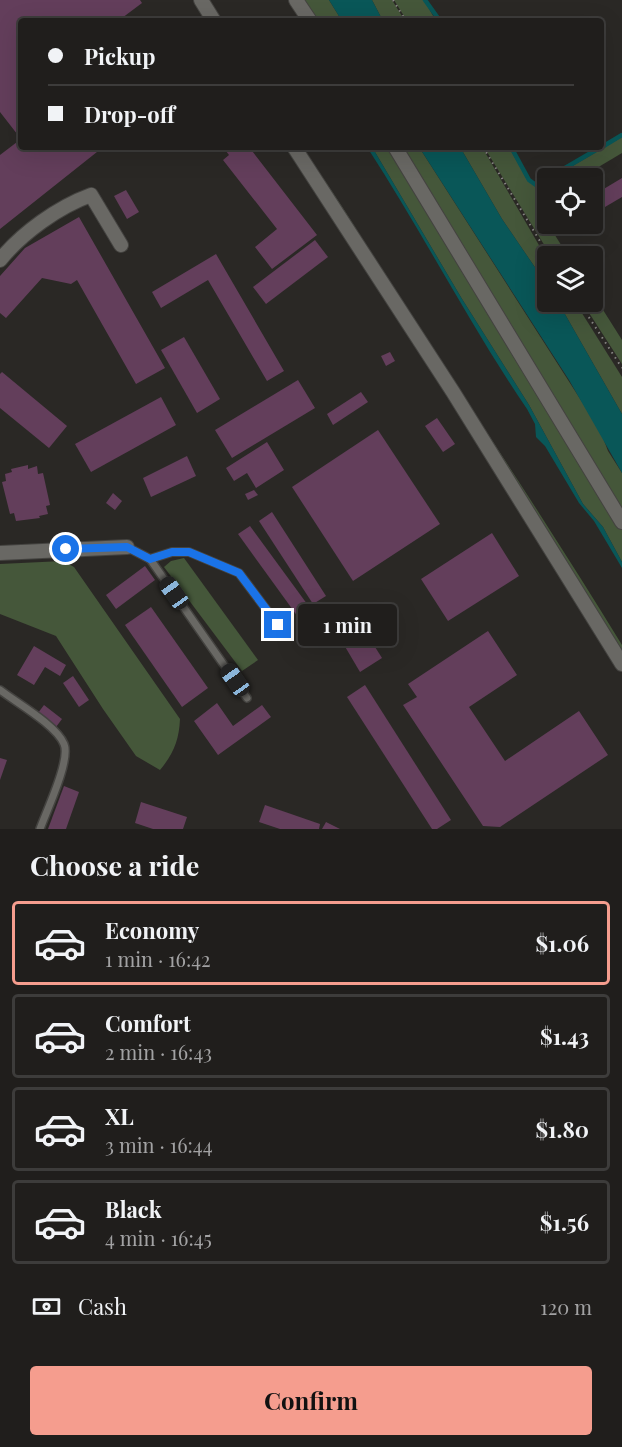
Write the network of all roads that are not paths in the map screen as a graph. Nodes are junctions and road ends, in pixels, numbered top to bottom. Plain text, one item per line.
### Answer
1 (201, 0) edge
2 (296, 0) edge
3 (212, 18) edge
4 (308, 18) edge
5 (296, 150) edge
6 (396, 150) edge
7 (121, 245) dead end
8 (0, 260) edge
9 (622, 522) edge
10 (127, 547) joint
11 (0, 554) edge
12 (150, 559) junction
13 (278, 625) dead end
14 (622, 664) edge
15 (0, 690) edge
16 (247, 698) dead end
17 (40, 829) edge

1 - 3 street
2 - 4 street
5 - 14 street
6 - 9 street
7 - 8 street
10 - 11 street
10 - 12 lane
12 - 13 lane
12 - 16 lane
15 - 17 lane

